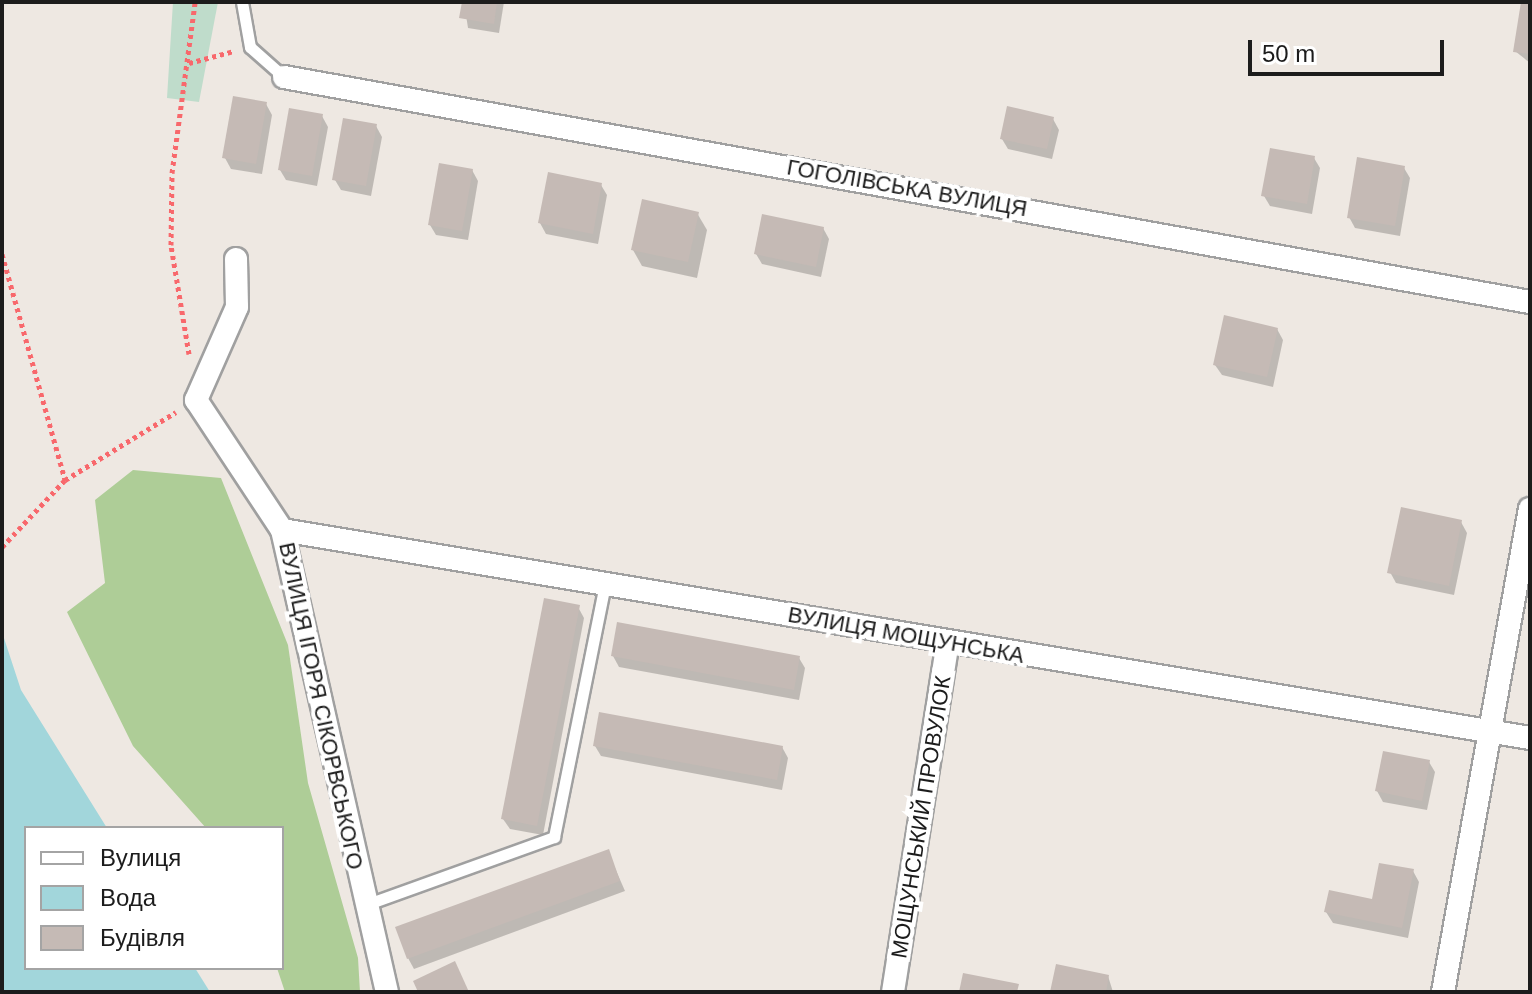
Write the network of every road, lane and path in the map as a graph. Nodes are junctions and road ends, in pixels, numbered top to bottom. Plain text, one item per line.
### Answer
1 (195, 2) edge
2 (242, 2) edge
3 (250, 47) junction
4 (189, 63) junction
5 (284, 77) joint
6 (2, 254) edge
7 (236, 259) dead end
8 (1530, 302) edge
9 (196, 400) junction
10 (65, 480) junction
11 (1530, 509) edge
12 (282, 530) junction
13 (2, 547) edge
14 (605, 584) junction
15 (948, 642) junction
16 (1492, 733) junction
17 (1530, 738) edge
18 (365, 905) junction
19 (387, 992) edge
20 (893, 992) edge
21 (1443, 992) edge

1 - 4 path
2 - 3 lane
3 - 4 path
3 - 5 lane
4 - 9 path
5 - 8 street, ГОГОЛІВСЬКА ВУЛИЦЯ
6 - 10 path
7 - 9 street
9 - 10 path
9 - 12 street, ВУЛИЦЯ ІГОРЯ СІКОРВСЬКОГО
10 - 13 path
11 - 16 street
12 - 14 street, ВУЛИЦЯ МОЩУНСЬКА
12 - 18 street, ВУЛИЦЯ ІГОРЯ СІКОРВСЬКОГО
14 - 15 street, ВУЛИЦЯ МОЩУНСЬКА
14 - 18 lane
15 - 16 street, ВУЛИЦЯ МОЩУНСЬКА
15 - 20 street, МОЩУНСЬКИЙ ПРОВУЛОК
16 - 17 street, ВУЛИЦЯ МОЩУНСЬКА
16 - 21 street
18 - 19 street, ВУЛИЦЯ ІГОРЯ СІКОРВСЬКОГО

